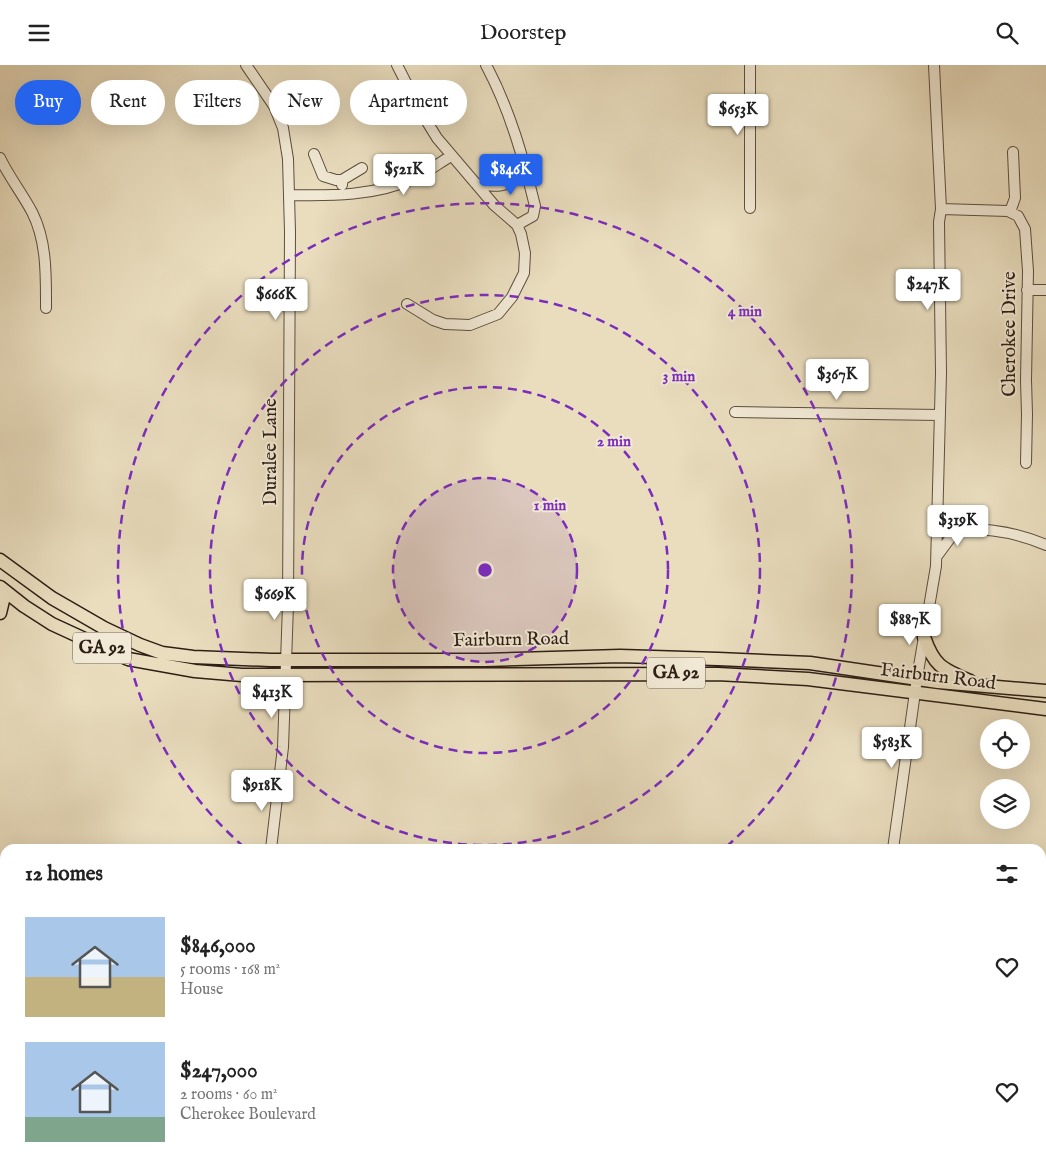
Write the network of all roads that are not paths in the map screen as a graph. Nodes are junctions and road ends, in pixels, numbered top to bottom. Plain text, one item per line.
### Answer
1 (246, 65) edge
2 (397, 65) edge
3 (486, 65) edge
4 (750, 65) edge
5 (934, 65) edge
6 (1013, 152) dead end
7 (314, 154) dead end
8 (451, 156) junction
9 (0, 158) edge
10 (523, 159) junction
11 (362, 168) dead end
12 (342, 180) junction
13 (474, 183) junction
14 (289, 192) junction
15 (342, 194) junction
16 (750, 208) dead end
17 (941, 209) junction
18 (1010, 212) junction
19 (517, 225) junction
20 (1027, 290) junction
21 (1046, 290) edge
22 (407, 304) dead end
23 (46, 307) dead end
24 (735, 412) dead end
25 (940, 415) junction
26 (1026, 463) dead end
27 (938, 508) junction
28 (958, 528) junction
29 (975, 528) junction
30 (938, 529) junction
31 (1046, 545) edge
32 (936, 557) junction
33 (0, 559) edge
34 (20, 575) junction
35 (2, 591) edge
36 (0, 613) edge
37 (924, 637) junction
38 (287, 659) junction
39 (286, 675) junction
40 (917, 678) junction
41 (979, 685) junction
42 (1046, 691) edge
43 (915, 693) junction
44 (1046, 709) edge
45 (272, 844) edge
46 (894, 844) edge

1 - 14 street, Duralee Lane
2 - 8 street
3 - 10 street
4 - 16 street
5 - 17 street
6 - 18 street
7 - 12 street
8 - 13 street
8 - 15 street
9 - 23 street
10 - 13 street
10 - 19 street
11 - 12 street
12 - 15 street
13 - 19 street
14 - 15 street
14 - 38 street, Duralee Lane
17 - 18 street
17 - 25 street
18 - 20 street, Cherokee Drive
19 - 22 street
20 - 21 street
20 - 26 street, Cherokee Drive
24 - 25 street
25 - 27 street
27 - 28 street
27 - 30 street
28 - 29 street
28 - 30 street
29 - 31 street
29 - 32 street
30 - 32 street
32 - 37 street
33 - 34 main road, GA 92
34 - 35 main road
34 - 38 main road, Fairburn Road / GA 92
35 - 36 main road
35 - 39 main road, Fairburn Road / GA 92
37 - 40 street
37 - 41 main road
38 - 39 street, Duralee Lane
38 - 40 main road, Fairburn Road / GA 92
39 - 43 main road, Fairburn Road / GA 92
39 - 45 street, Duralee Lane
40 - 41 main road, Fairburn Road / GA 92
40 - 43 street
41 - 42 main road, Fairburn Road / GA 92
43 - 44 main road, Fairburn Road / GA 92
43 - 46 street

